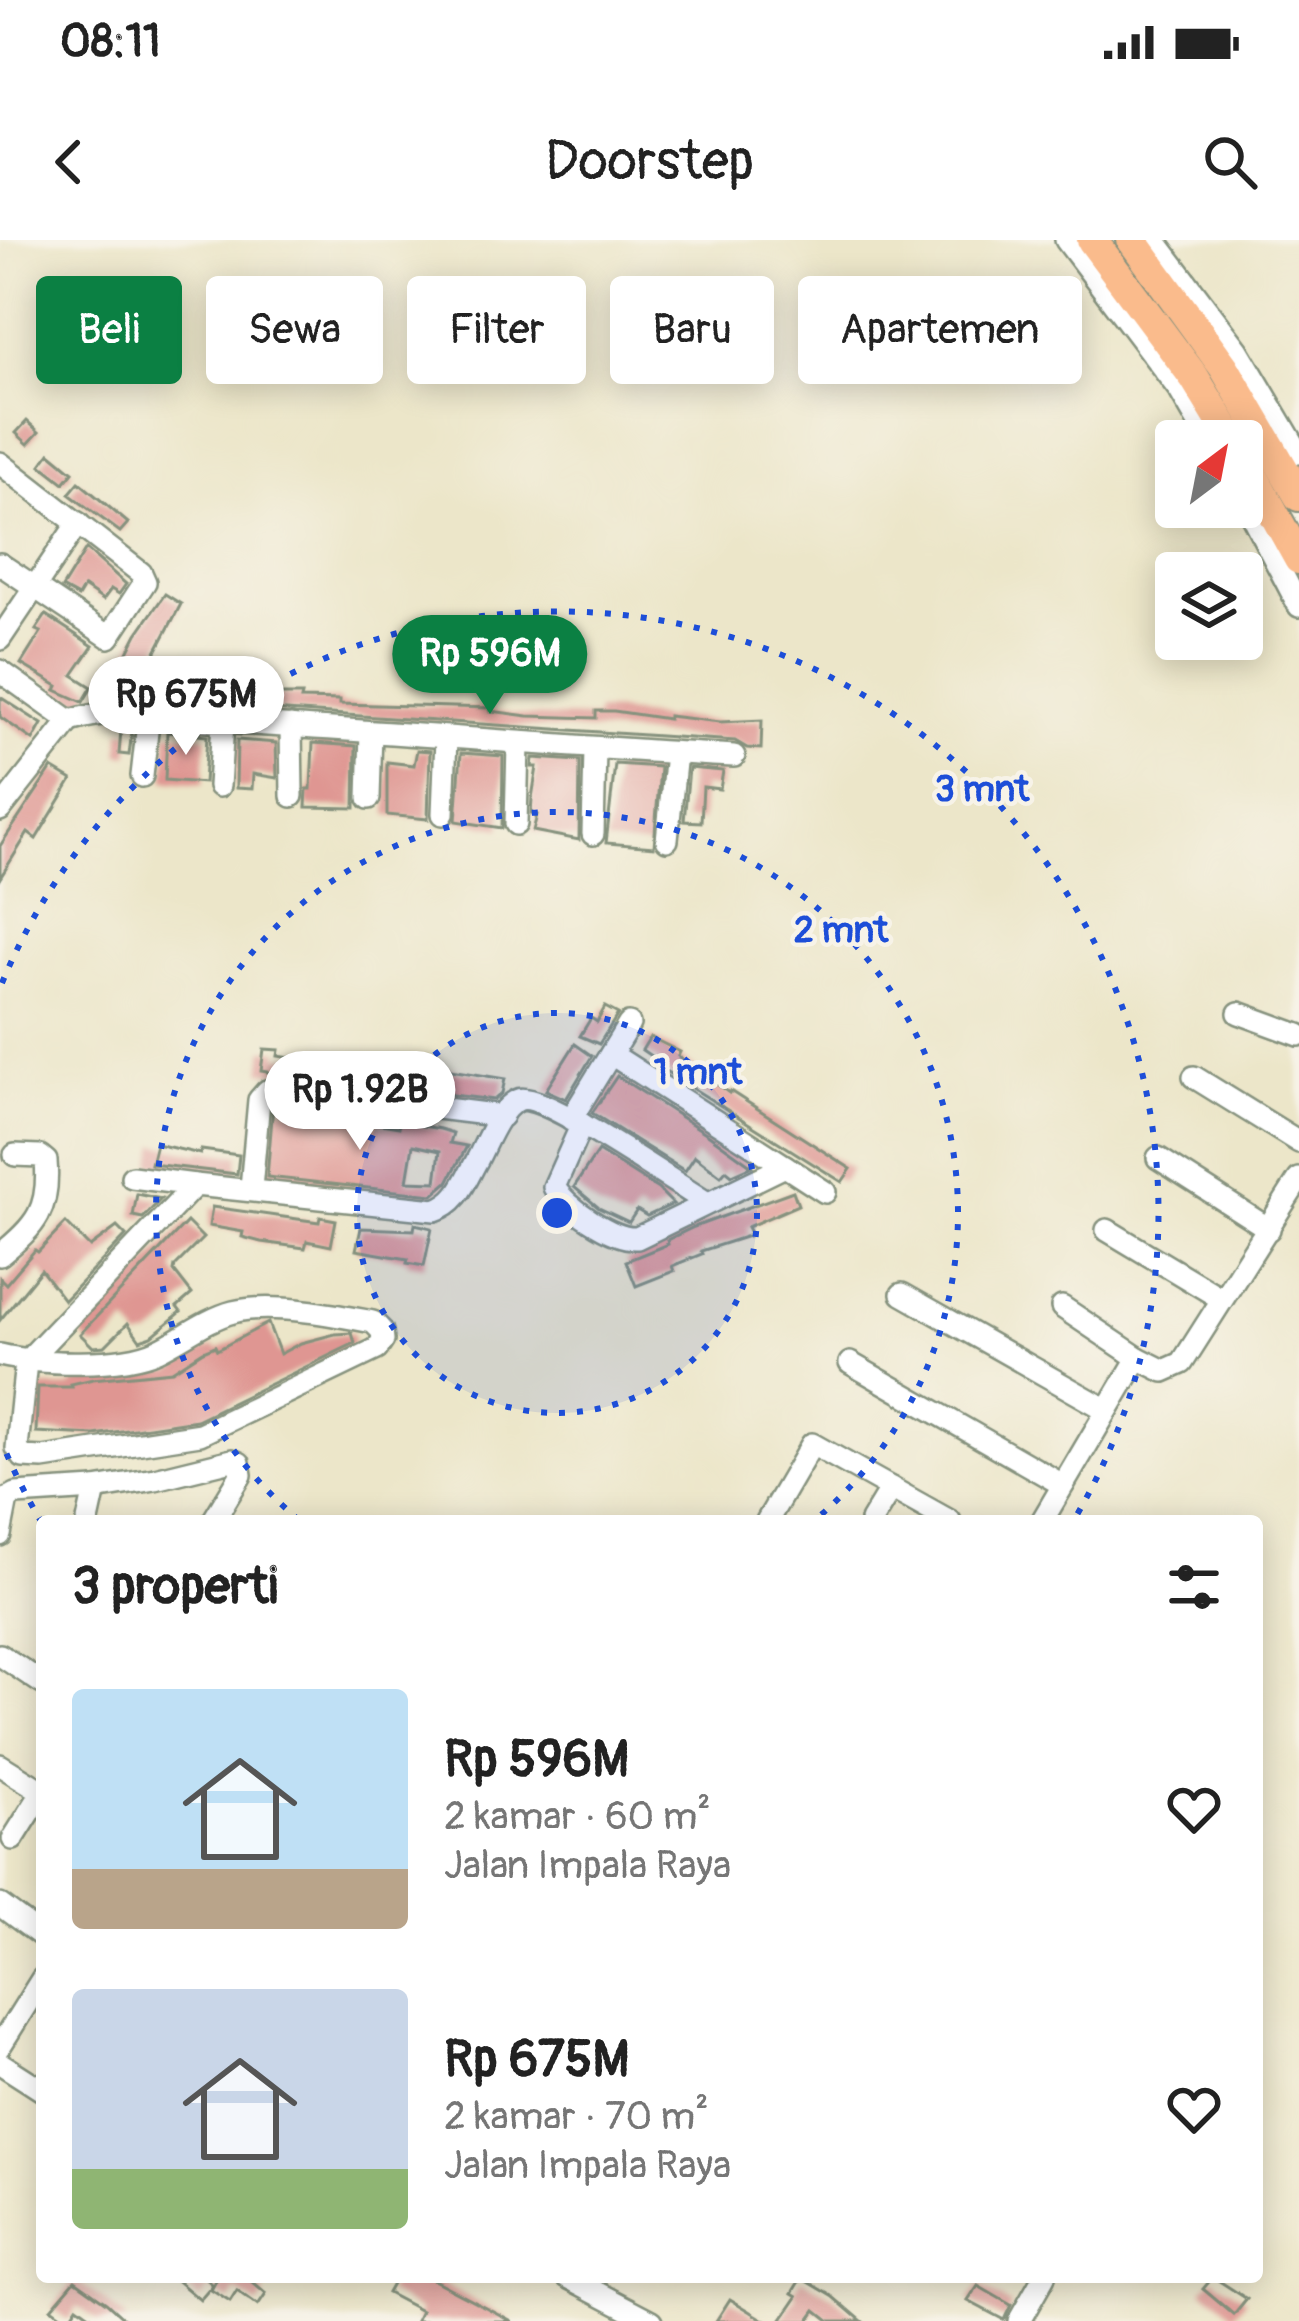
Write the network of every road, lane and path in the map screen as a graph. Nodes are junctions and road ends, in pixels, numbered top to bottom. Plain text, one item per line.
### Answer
1 (1066, 240) edge
2 (1092, 240) edge
3 (1132, 240) edge
4 (1155, 240) edge
5 (1197, 420) edge
6 (1220, 420) edge
7 (1299, 453) edge
8 (0, 463) edge
9 (1263, 494) edge
10 (1299, 496) edge
11 (78, 523) junction
12 (1258, 528) edge
13 (1299, 559) edge
14 (0, 564) edge
15 (36, 590) junction
16 (1299, 606) edge
17 (0, 639) edge
18 (0, 671) edge
19 (138, 712) junction
20 (70, 721) junction
21 (223, 723) junction
22 (291, 726) junction
23 (370, 732) junction
24 (446, 738) junction
25 (518, 744) junction
26 (596, 750) junction
27 (676, 753) junction
28 (734, 756) dead end
29 (142, 776) dead end
30 (7, 786) edge
31 (219, 786) dead end
32 (292, 796) dead end
33 (369, 798) dead end
34 (0, 810) edge
35 (443, 814) dead end
36 (516, 824) dead end
37 (593, 834) dead end
38 (668, 840) dead end
39 (1239, 1012) dead end
40 (629, 1024) dead end
41 (1299, 1035) edge
42 (611, 1054) junction
43 (1195, 1078) dead end
44 (502, 1116) junction
45 (577, 1121) junction
46 (1299, 1142) edge
47 (15, 1155) dead end
48 (1158, 1158) dead end
49 (785, 1166) junction
50 (132, 1177) dead end
51 (1299, 1179) edge
52 (195, 1185) junction
53 (251, 1188) junction
54 (825, 1192) dead end
55 (706, 1202) junction
56 (1269, 1229) junction
57 (1107, 1230) dead end
58 (0, 1255) edge
59 (902, 1294) dead end
60 (1222, 1299) junction
61 (1063, 1307) dead end
62 (0, 1355) edge
63 (1138, 1358) junction
64 (26, 1362) junction
65 (850, 1363) dead end
66 (1107, 1410) junction
67 (1063, 1485) junction
68 (891, 1488) junction
69 (95, 1489) junction
70 (89, 1515) edge
71 (217, 1515) edge
72 (770, 1515) edge
73 (875, 1515) edge
74 (939, 1515) edge
75 (1046, 1515) edge
76 (0, 1534) edge
77 (0, 1655) edge
78 (36, 1679) edge
79 (0, 1765) edge
80 (36, 1788) edge
81 (36, 1802) edge
82 (13, 1839) dead end
83 (0, 1905) edge
84 (36, 1932) edge
85 (36, 1989) edge
86 (0, 2046) edge
87 (0, 2063) edge
88 (36, 2086) edge
89 (579, 2283) edge
90 (1041, 2283) edge
91 (652, 2321) edge
92 (1019, 2321) edge

1 - 5 street
2 - 6 highway
3 - 10 highway
4 - 7 street
8 - 11 street
9 - 13 highway
11 - 15 street
11 - 15 street
12 - 16 street
14 - 15 street
15 - 17 street
18 - 20 street
19 - 20 street
19 - 21 street
19 - 29 street
20 - 30 street
21 - 22 street
21 - 31 street
22 - 23 street
22 - 32 street
23 - 24 street
23 - 33 street
24 - 25 street
24 - 35 street
25 - 26 street
25 - 36 street
26 - 27 street
26 - 37 street
27 - 28 street
27 - 38 street
30 - 34 street
39 - 41 street
40 - 42 street
42 - 45 street
42 - 49 street
43 - 46 street
44 - 45 street
44 - 53 street
44 - 53 street
45 - 55 street
45 - 55 street
47 - 58 street
48 - 56 street
49 - 54 street
49 - 55 street
50 - 52 street
51 - 56 street
52 - 53 street
52 - 64 street
56 - 60 street
57 - 60 street
59 - 66 street
60 - 63 street
61 - 63 street
62 - 64 street
63 - 66 street
64 - 64 street
65 - 67 street
66 - 67 street
67 - 75 street
68 - 72 street
68 - 73 street
68 - 74 street
69 - 70 street
69 - 71 street
69 - 76 street
77 - 78 street
79 - 80 street
81 - 82 street
83 - 84 street
85 - 86 street
87 - 88 street
89 - 91 street
90 - 92 street

